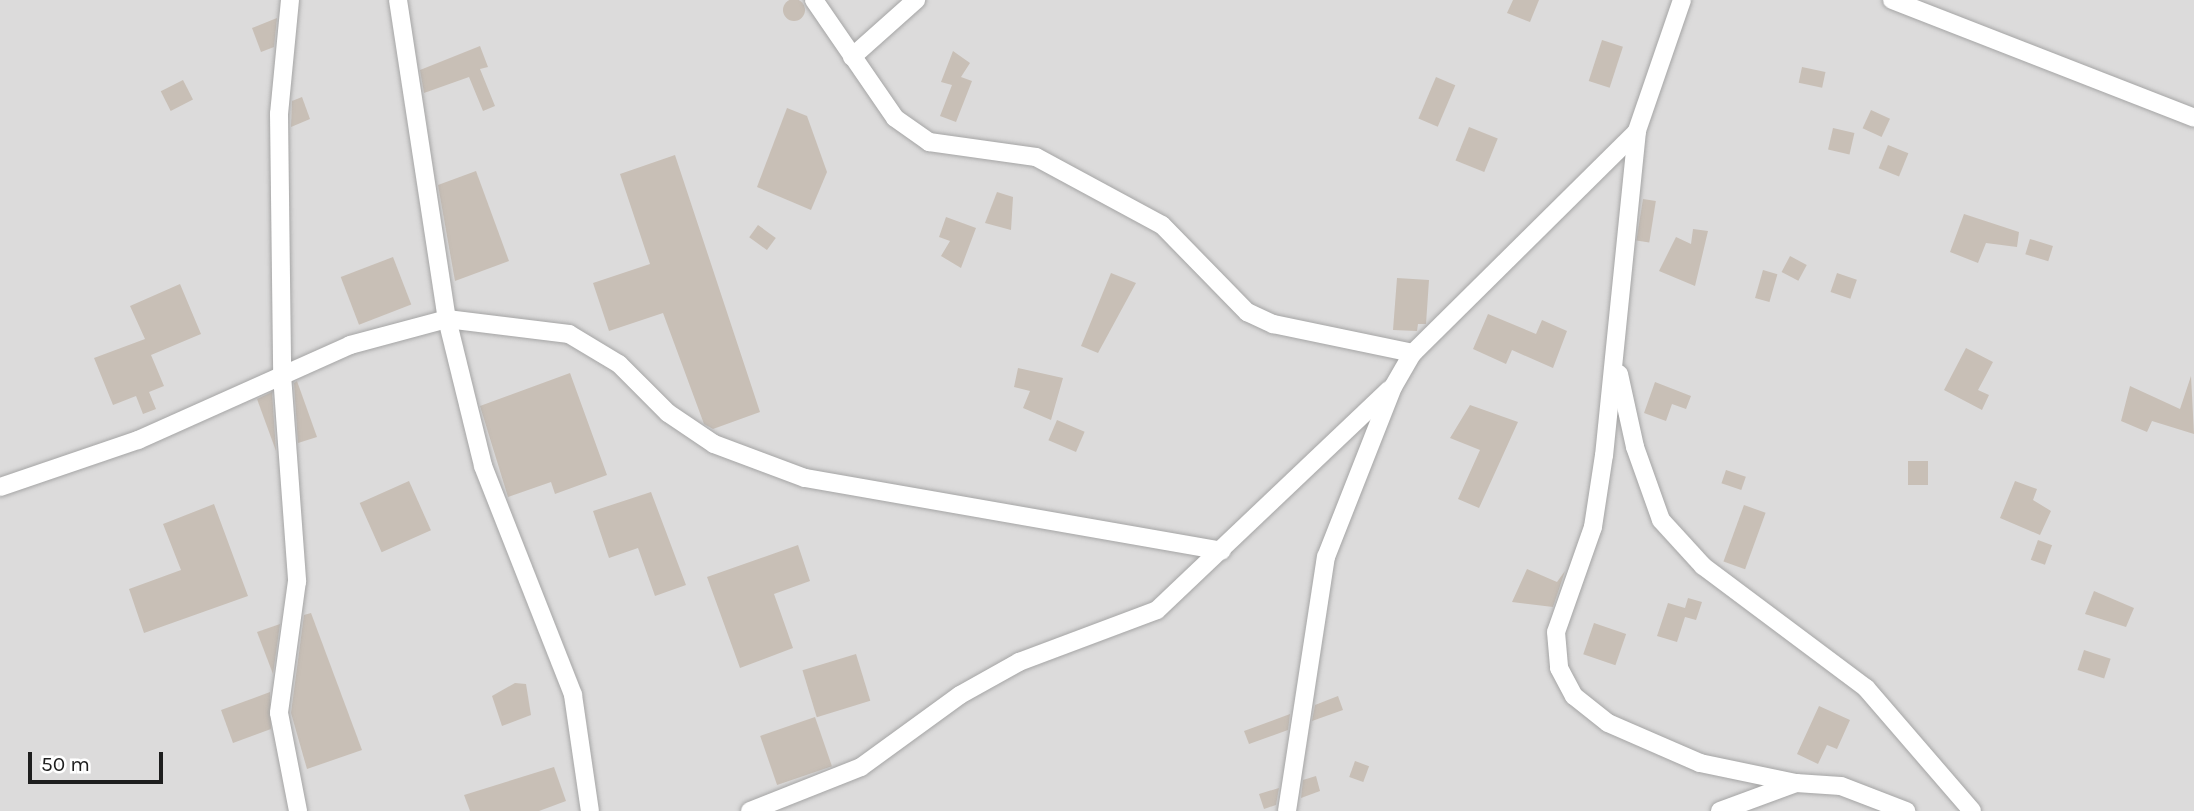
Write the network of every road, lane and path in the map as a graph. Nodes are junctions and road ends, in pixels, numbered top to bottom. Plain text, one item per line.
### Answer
1 (289, 0) edge
2 (398, 0) edge
3 (814, 0) edge
4 (916, 0) edge
5 (1682, 0) edge
6 (1892, 0) edge
7 (852, 57) junction
8 (2194, 118) edge
9 (1637, 131) junction
10 (447, 320) junction
11 (1413, 354) junction
12 (1616, 361) junction
13 (282, 375) junction
14 (1393, 387) junction
15 (0, 487) edge
16 (1222, 551) junction
17 (1796, 783) junction
18 (298, 811) edge
19 (590, 811) edge
20 (750, 811) edge
21 (1287, 811) edge
22 (1720, 811) edge
23 (1906, 811) edge
24 (1972, 811) edge

1 - 13 street
2 - 10 street
3 - 7 street
4 - 7 street
5 - 9 street
6 - 8 street
7 - 11 street
9 - 11 street
9 - 12 street
10 - 13 street
10 - 16 street
10 - 19 street
11 - 14 street
12 - 17 street
12 - 24 street
13 - 15 street
13 - 18 street
14 - 16 street
14 - 21 street
16 - 20 street
17 - 22 street
17 - 23 street

